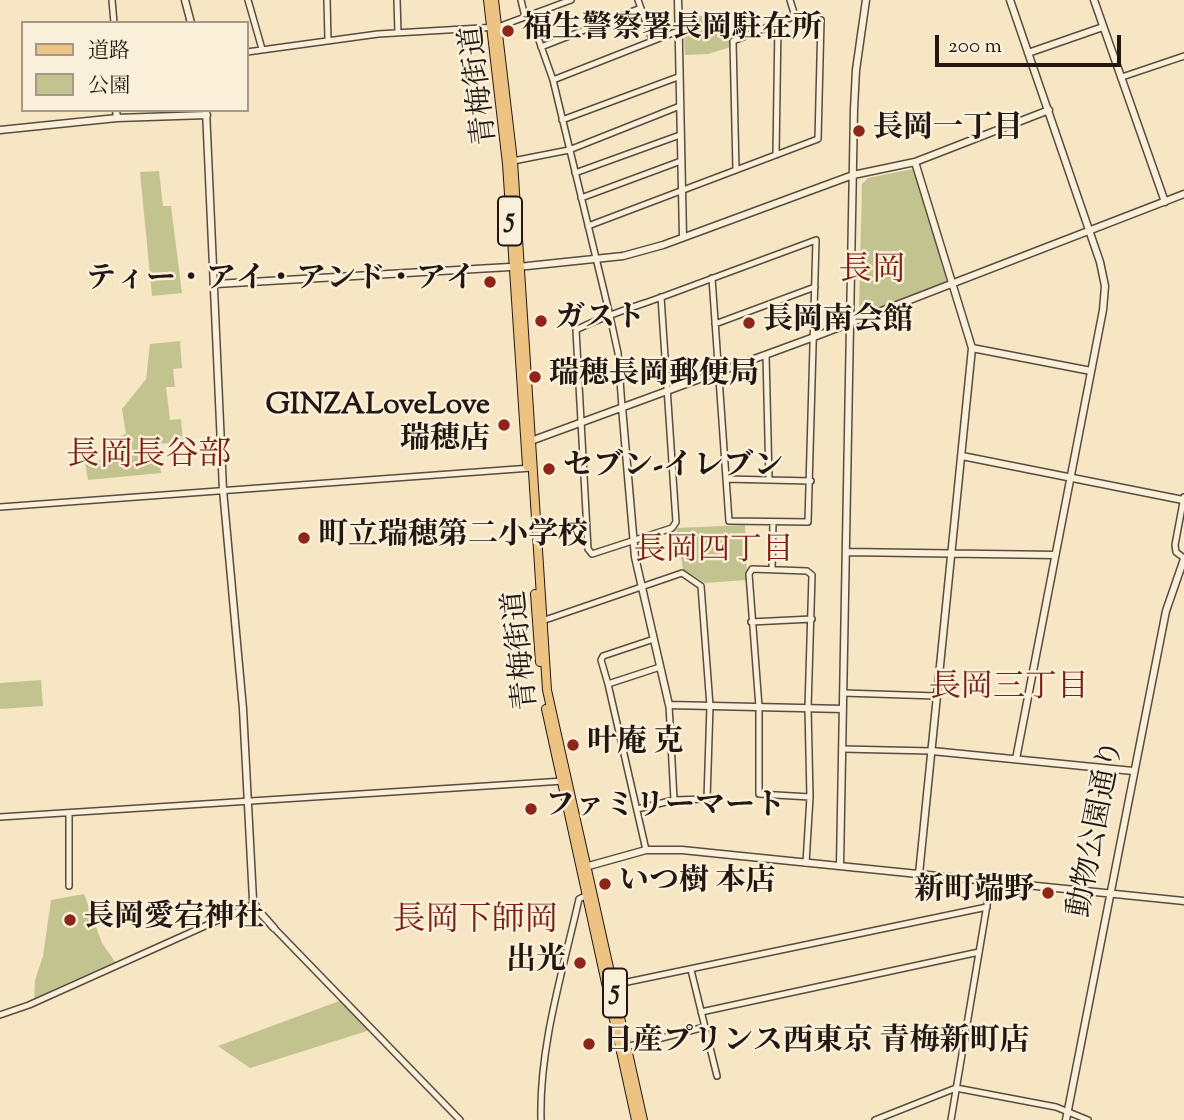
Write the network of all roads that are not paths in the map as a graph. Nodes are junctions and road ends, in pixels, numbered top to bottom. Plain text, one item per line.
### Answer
1 (112, 0) edge
2 (185, 0) edge
3 (248, 0) edge
4 (327, 0) edge
5 (397, 0) edge
6 (488, 0) edge
7 (494, 0) edge
8 (521, 0) edge
9 (571, 0) edge
10 (638, 0) edge
11 (678, 0) edge
12 (790, 0) edge
13 (866, 0) edge
14 (1010, 0) edge
15 (1094, 0) edge
16 (641, 8) junction
17 (528, 16) junction
18 (796, 16) junction
19 (114, 21) edge
20 (190, 21) edge
21 (778, 23) junction
22 (495, 27) junction
23 (1103, 27) junction
24 (678, 31) junction
25 (398, 33) junction
26 (328, 40) junction
27 (652, 40) junction
28 (541, 47) junction
29 (262, 50) junction
30 (248, 52) edge
31 (1028, 53) junction
32 (1184, 56) edge
33 (678, 77) junction
34 (1122, 77) junction
35 (552, 80) junction
36 (680, 106) junction
37 (1049, 110) junction
38 (207, 113) edge
39 (116, 114) edge
40 (562, 120) junction
41 (0, 130) edge
42 (680, 135) junction
43 (569, 150) junction
44 (776, 155) junction
45 (513, 161) junction
46 (681, 161) junction
47 (915, 162) junction
48 (736, 170) junction
49 (575, 173) junction
50 (853, 175) junction
51 (681, 191) junction
52 (1184, 194) edge
53 (581, 198) junction
54 (1165, 202) junction
55 (588, 226) junction
56 (1091, 233) junction
57 (683, 237) junction
58 (596, 260) junction
59 (517, 266) junction
60 (712, 278) junction
61 (216, 284) junction
62 (952, 285) junction
63 (815, 287) junction
64 (661, 297) junction
65 (610, 316) junction
66 (849, 323) junction
67 (715, 324) junction
68 (814, 337) junction
69 (972, 348) junction
70 (766, 355) junction
71 (1091, 371) junction
72 (718, 372) junction
73 (667, 391) junction
74 (622, 407) junction
75 (581, 422) junction
76 (528, 441) junction
77 (961, 456) junction
78 (530, 468) junction
79 (1070, 477) junction
80 (726, 479) junction
81 (769, 480) junction
82 (811, 481) junction
83 (223, 490) junction
84 (1184, 498) edge
85 (0, 507) edge
86 (773, 522) junction
87 (634, 541) junction
88 (846, 552) junction
89 (951, 553) junction
90 (1055, 555) junction
91 (1184, 559) edge
92 (772, 569) junction
93 (642, 587) junction
94 (812, 619) junction
95 (542, 621) junction
96 (751, 622) junction
97 (654, 639) junction
98 (660, 667) junction
99 (608, 684) junction
100 (843, 693) junction
101 (937, 696) junction
102 (668, 705) junction
103 (710, 706) junction
104 (760, 707) junction
105 (808, 708) junction
106 (843, 709) junction
107 (842, 749) junction
108 (932, 751) junction
109 (1016, 759) junction
110 (1133, 771) junction
111 (563, 781) junction
112 (810, 797) junction
113 (674, 800) junction
114 (248, 802) junction
115 (637, 809) junction
116 (69, 813) junction
117 (0, 817) edge
118 (646, 850) junction
119 (806, 863) junction
120 (840, 865) junction
121 (583, 868) junction
122 (919, 874) junction
123 (991, 881) junction
124 (69, 886) dead end
125 (1110, 893) junction
126 (589, 894) junction
127 (1184, 901) edge
128 (254, 904) junction
129 (987, 907) junction
130 (274, 928) joint
131 (979, 952) junction
132 (691, 970) junction
133 (613, 985) junction
134 (701, 1012) junction
135 (0, 1015) edge
136 (705, 1027) junction
137 (626, 1047) junction
138 (717, 1076) dead end
139 (956, 1088) junction
140 (1068, 1110) junction
141 (460, 1120) edge
142 (541, 1120) edge
143 (636, 1120) edge
144 (643, 1120) edge
145 (875, 1120) edge
146 (951, 1120) edge
147 (1066, 1120) edge
148 (1088, 1120) edge

1 - 19 street
2 - 20 street
3 - 29 street
4 - 26 street
5 - 25 street
6 - 22 main road, 青梅街道 / 5
7 - 22 main road, 青梅街道 / 5
8 - 17 street
9 - 17 street
10 - 16 street
11 - 24 street
12 - 18 street
13 - 50 street
14 - 31 street
15 - 23 street
16 - 27 street
16 - 28 street
17 - 22 street
17 - 28 street
18 - 21 street
18 - 44 street
21 - 44 street
21 - 48 street
22 - 25 street
22 - 45 main road, 青梅街道 / 5
22 - 59 main road, 青梅街道 / 5
23 - 31 street
23 - 34 street
24 - 27 street
24 - 33 street
25 - 26 street
26 - 29 street
27 - 35 street
28 - 35 street
29 - 30 street
31 - 37 street
32 - 34 street
33 - 36 street
33 - 40 street
34 - 54 street
35 - 40 street
36 - 42 street
36 - 43 street
37 - 47 street
37 - 56 street
38 - 39 street
38 - 61 street
39 - 41 street
40 - 43 street
42 - 46 street
42 - 49 street
43 - 45 street
43 - 49 street
44 - 48 street
45 - 59 main road, 青梅街道 / 5
46 - 51 street
46 - 53 street
47 - 50 street
47 - 62 street
48 - 51 street
49 - 53 street
50 - 57 street
50 - 66 street
51 - 55 street
51 - 57 street
52 - 54 street
53 - 55 street
54 - 56 street
55 - 58 street
56 - 62 street
56 - 71 street
57 - 58 street
58 - 59 street
58 - 65 street
59 - 61 street
59 - 76 main road, 青梅街道 / 5
60 - 63 street
60 - 64 street
60 - 67 street
61 - 83 street
62 - 66 street
62 - 69 street
63 - 67 street
63 - 68 street
64 - 65 street
64 - 73 street
65 - 74 street
65 - 75 street
66 - 68 street
66 - 88 street
67 - 72 street
68 - 70 street
68 - 82 street
69 - 71 street
69 - 77 street
70 - 72 street
70 - 81 street
71 - 79 street
72 - 73 street
72 - 80 street
73 - 74 street
73 - 87 street
74 - 75 street
74 - 87 street
75 - 76 street
75 - 87 street
76 - 78 main road, 青梅街道 / 5
77 - 79 street
77 - 89 street
78 - 83 street
78 - 95 main road, 青梅街道 / 5
78 - 111 main road, 青梅街道 / 5
79 - 84 street
79 - 90 street
80 - 81 street
80 - 86 street
81 - 82 street
82 - 86 street
83 - 85 street
83 - 114 street
84 - 91 street
86 - 92 street
87 - 93 street
88 - 89 street
88 - 100 street
89 - 90 street
89 - 101 street
90 - 109 street
91 - 110 street, 動物公園通り
92 - 94 street
92 - 96 street
93 - 95 street
93 - 97 street
93 - 103 street
94 - 96 street
94 - 105 street
95 - 111 main road, 青梅街道 / 5
96 - 104 street
97 - 98 street
97 - 99 street
98 - 99 street
98 - 102 street
99 - 115 street
100 - 101 street
100 - 106 street
101 - 108 street
102 - 103 street
102 - 113 street
103 - 104 street
103 - 113 street
104 - 105 street
104 - 112 street
105 - 106 street
105 - 112 street
106 - 107 street
107 - 108 street
107 - 120 street
108 - 109 street
108 - 122 street
109 - 110 street
110 - 125 street, 動物公園通り
111 - 114 street
111 - 121 main road, 青梅街道 / 5
112 - 119 street
113 - 115 street
114 - 116 street
114 - 128 street
115 - 118 street
116 - 117 street
116 - 124 street
118 - 119 street
118 - 121 street
119 - 120 street
120 - 122 street
121 - 126 main road, 青梅街道 / 5
122 - 123 street
123 - 125 street
123 - 129 street
125 - 127 street
125 - 140 street, 動物公園通り
126 - 133 main road, 青梅街道 / 5
126 - 142 street
126 - 143 main road, 青梅街道 / 5
128 - 130 street
128 - 135 street
129 - 131 street
129 - 132 street
130 - 141 street
131 - 134 street
131 - 139 street
132 - 133 street
132 - 134 street
133 - 137 main road, 青梅街道 / 5
134 - 136 street
136 - 137 street
136 - 138 street
137 - 144 main road, 青梅街道 / 5
139 - 140 street
139 - 145 street
139 - 146 street
140 - 147 street, 動物公園通り
140 - 148 street

